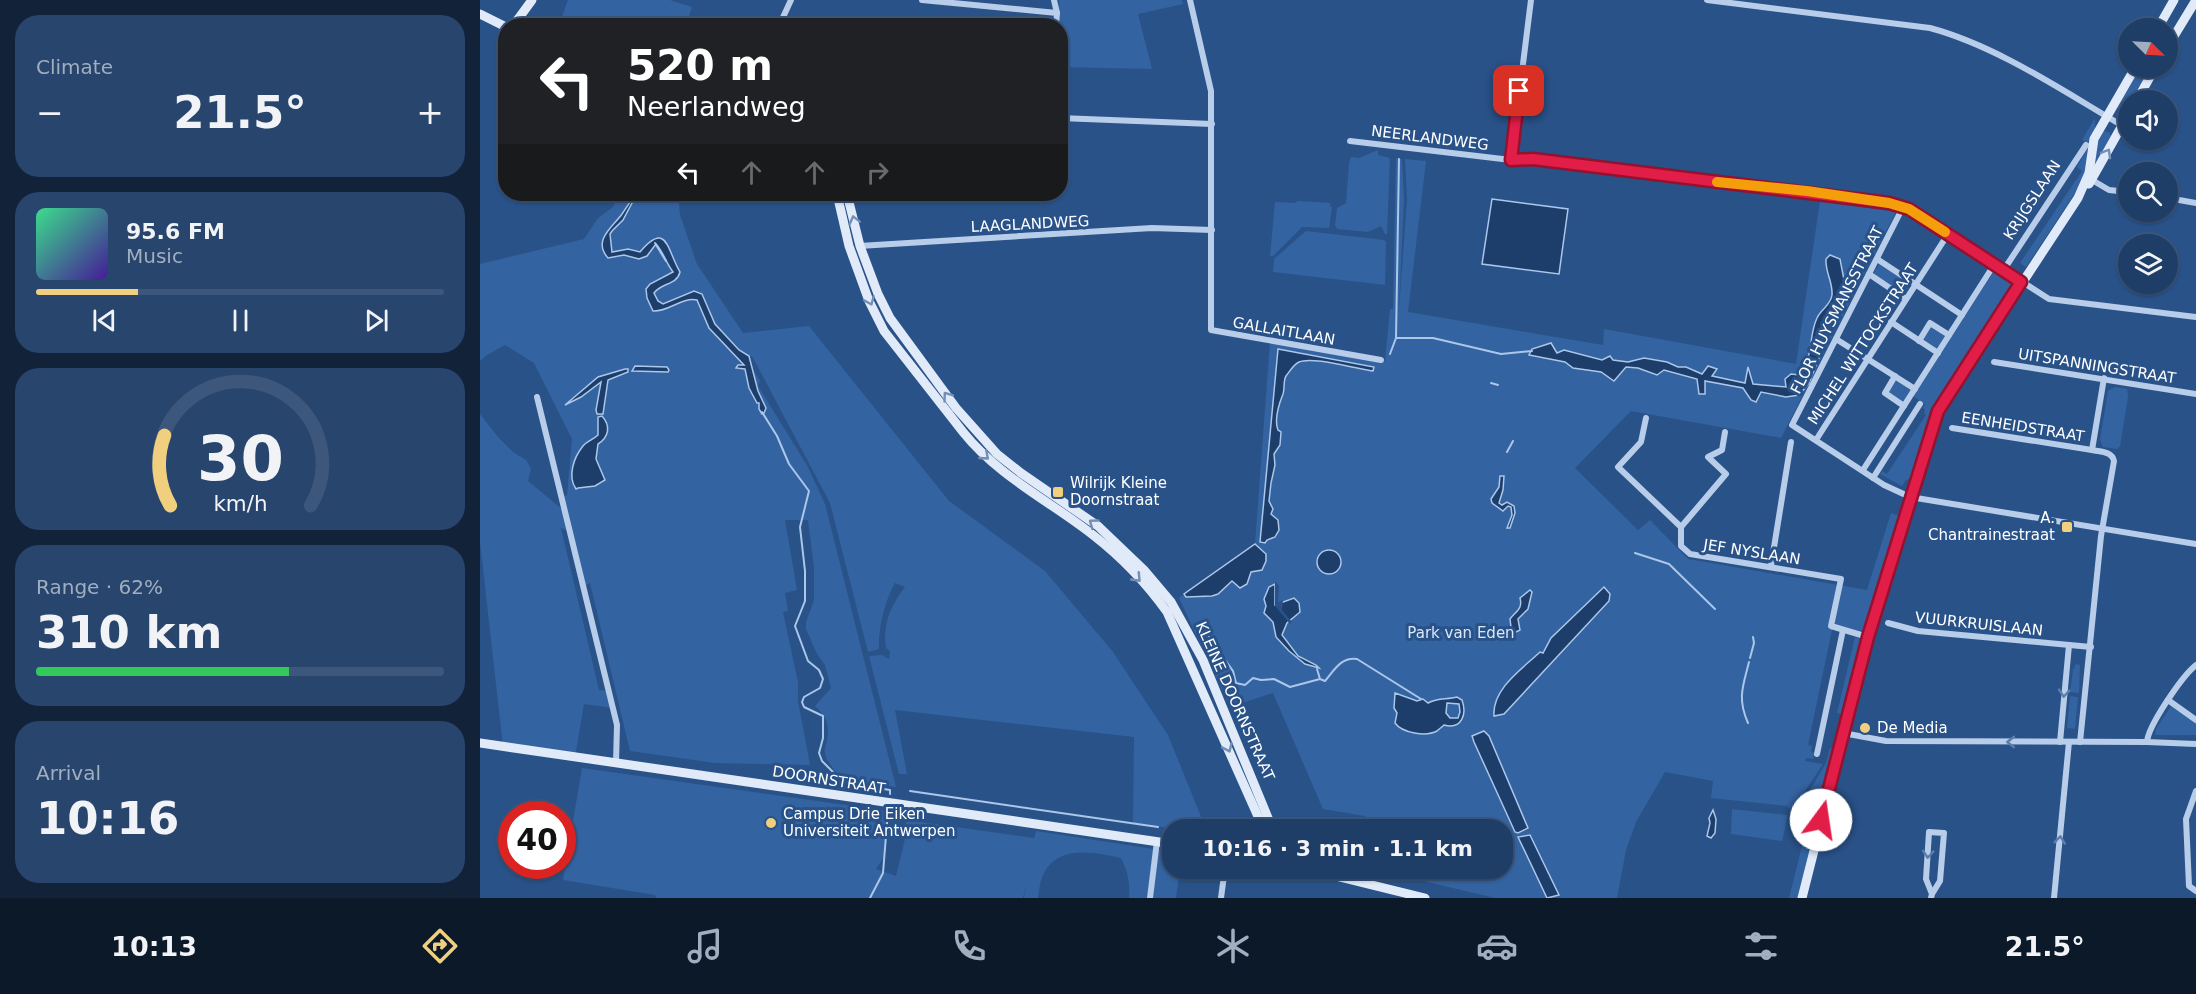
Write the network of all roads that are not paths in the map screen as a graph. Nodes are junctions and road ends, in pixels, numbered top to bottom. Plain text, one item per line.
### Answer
1 (532, 0) edge
2 (791, 0) edge
3 (922, 0) edge
4 (1054, 0) edge
5 (1190, 0) edge
6 (1531, 0) edge
7 (1707, 0) edge
8 (2174, 0) edge
9 (2182, 0) edge
10 (2194, 5) edge
11 (480, 14) edge
12 (1057, 14) junction
13 (519, 18) edge
14 (783, 18) edge
15 (1057, 18) edge
16 (2164, 18) edge
17 (498, 23) edge
18 (2178, 30) edge
19 (2129, 78) edge
20 (2107, 117) junction
21 (1068, 118) edge
22 (2118, 123) edge
23 (1212, 124) junction
24 (2118, 135) edge
25 (1350, 141) dead end
26 (2086, 145) dead end
27 (1511, 160) junction
28 (2092, 180) junction
29 (2118, 191) edge
30 (2078, 198) junction
31 (2178, 200) edge
32 (839, 201) edge
33 (849, 201) edge
34 (2196, 203) edge
35 (1903, 207) junction
36 (1212, 230) junction
37 (1948, 234) junction
38 (849, 246) junction
39 (860, 246) junction
40 (1876, 259) junction
41 (2000, 269) junction
42 (1869, 274) junction
43 (867, 279) junction
44 (2021, 282) junction
45 (1916, 284) junction
46 (1906, 299) junction
47 (1962, 315) junction
48 (2196, 317) edge
49 (1891, 322) junction
50 (1949, 335) junction
51 (1836, 339) junction
52 (1919, 341) junction
53 (1938, 353) junction
54 (1867, 358) junction
55 (1381, 360) dead end
56 (1994, 362) dead end
57 (1895, 376) junction
58 (2104, 378) junction
59 (1915, 389) junction
60 (2196, 394) edge
61 (537, 396) dead end
62 (1920, 404) dead end
63 (1904, 406) junction
64 (1646, 418) dead end
65 (1952, 428) dead end
66 (1725, 432) dead end
67 (1816, 440) junction
68 (1791, 442) dead end
69 (2092, 450) junction
70 (1863, 471) junction
71 (1874, 478) junction
72 (1910, 496) junction
73 (1681, 526) junction
74 (2102, 528) junction
75 (2196, 544) edge
76 (1771, 566) junction
77 (1888, 623) dead end
78 (1843, 630) junction
79 (1868, 637) junction
80 (2069, 645) junction
81 (2091, 647) junction
82 (2196, 665) edge
83 (2168, 700) junction
84 (2196, 720) edge
85 (1843, 733) junction
86 (2060, 742) junction
87 (2069, 742) junction
88 (2080, 742) junction
89 (2147, 742) junction
90 (480, 743) edge
91 (2196, 744) edge
92 (1817, 754) dead end
93 (616, 763) junction
94 (2196, 791) edge
95 (1259, 819) edge
96 (1268, 819) edge
97 (1157, 841) junction
98 (1162, 842) edge
99 (1224, 879) edge
100 (1348, 879) edge
101 (2196, 891) edge
102 (1932, 896) edge
103 (1150, 898) edge
104 (1221, 898) edge
105 (1425, 898) edge
106 (1802, 898) edge
107 (2054, 898) edge

1 - 13 street
2 - 14 street
3 - 12 street
4 - 12 street
5 - 23 street
6 - 27 street
7 - 20 street
8 - 16 street
9 - 10 street
10 - 18 street
11 - 17 street
12 - 15 street
19 - 20 street
20 - 22 street
20 - 30 street
21 - 23 street
23 - 36 street
28 -> 24 street
25 - 27 street, NEERLANDWEG
26 - 41 street, KRIJGSLAAN
27 - 35 street, NEERLANDWEG
28 - 29 street
28 - 30 street
30 - 44 street
31 - 34 street
32 - 38 street, KLEINE DOORNSTRAAT
39 -> 33 street, KLEINE DOORNSTRAAT
35 - 37 street, NEERLANDWEG
35 - 40 street, FLOR HUYSMANSSTRAAT
36 - 39 street, LAAGLANDWEG
36 - 55 street, GALLAITLAAN
37 - 41 street, NEERLANDWEG
37 - 45 street, MICHEL WITTOCKSTRAAT
38 - 39 street, LAAGLANDWEG
38 - 43 street, KLEINE DOORNSTRAAT
39 - 43 street, KLEINE DOORNSTRAAT
40 - 42 street, FLOR HUYSMANSSTRAAT
40 - 45 street
41 - 44 street, NEERLANDWEG
41 - 47 street, KRIJGSLAAN
42 - 46 street
42 - 51 street, FLOR HUYSMANSSTRAAT
43 -> 95 street, KLEINE DOORNSTRAAT
96 -> 43 street, KLEINE DOORNSTRAAT
44 - 48 street, NEERLANDWEG
44 - 72 street
45 - 46 street, MICHEL WITTOCKSTRAAT
45 - 47 street
46 - 49 street, MICHEL WITTOCKSTRAAT
47 - 50 street, KRIJGSLAAN
49 - 52 street
49 - 54 street, MICHEL WITTOCKSTRAAT
50 - 52 street
50 - 53 street, KRIJGSLAAN
51 - 54 street
51 - 67 street, FLOR HUYSMANSSTRAAT
52 - 53 street
53 - 59 street, KRIJGSLAAN
54 - 57 street
54 - 67 street, MICHEL WITTOCKSTRAAT
56 - 58 street, UITSPANNINGSTRAAT
57 - 59 street
57 - 63 street
58 - 60 street, UITSPANNINGSTRAAT
58 - 69 street
59 - 63 street, KRIJGSLAAN
61 - 93 street
62 - 71 street
63 - 70 street, KRIJGSLAAN
64 - 73 street
65 - 69 street, EENHEIDSTRAAT
66 - 73 street
67 - 70 street, MICHEL WITTOCKSTRAAT
68 - 76 street
69 - 74 street
70 - 71 street, MICHEL WITTOCKSTRAAT
71 - 72 street
72 - 74 street
72 - 79 street
73 - 76 street, JEF NYSLAAN
74 - 75 street
74 - 81 street
76 - 78 street, JEF NYSLAAN
77 - 80 street, VUURKRUISLAAN
78 - 79 street
78 - 92 street
79 - 85 street
80 - 81 street, VUURKRUISLAAN
80 -> 86 street
81 - 88 street
82 - 83 street
83 - 84 street
83 - 89 street
86 -> 85 street
85 - 106 street
86 - 87 street
87 - 88 street
107 -> 87 street
88 - 89 street
89 - 91 street
90 - 93 street, DOORNSTRAAT
93 - 97 street, DOORNSTRAAT
94 - 101 street
97 - 98 street, DOORNSTRAAT
97 - 103 street
99 - 104 street
100 - 105 street
102 -> 102 street

